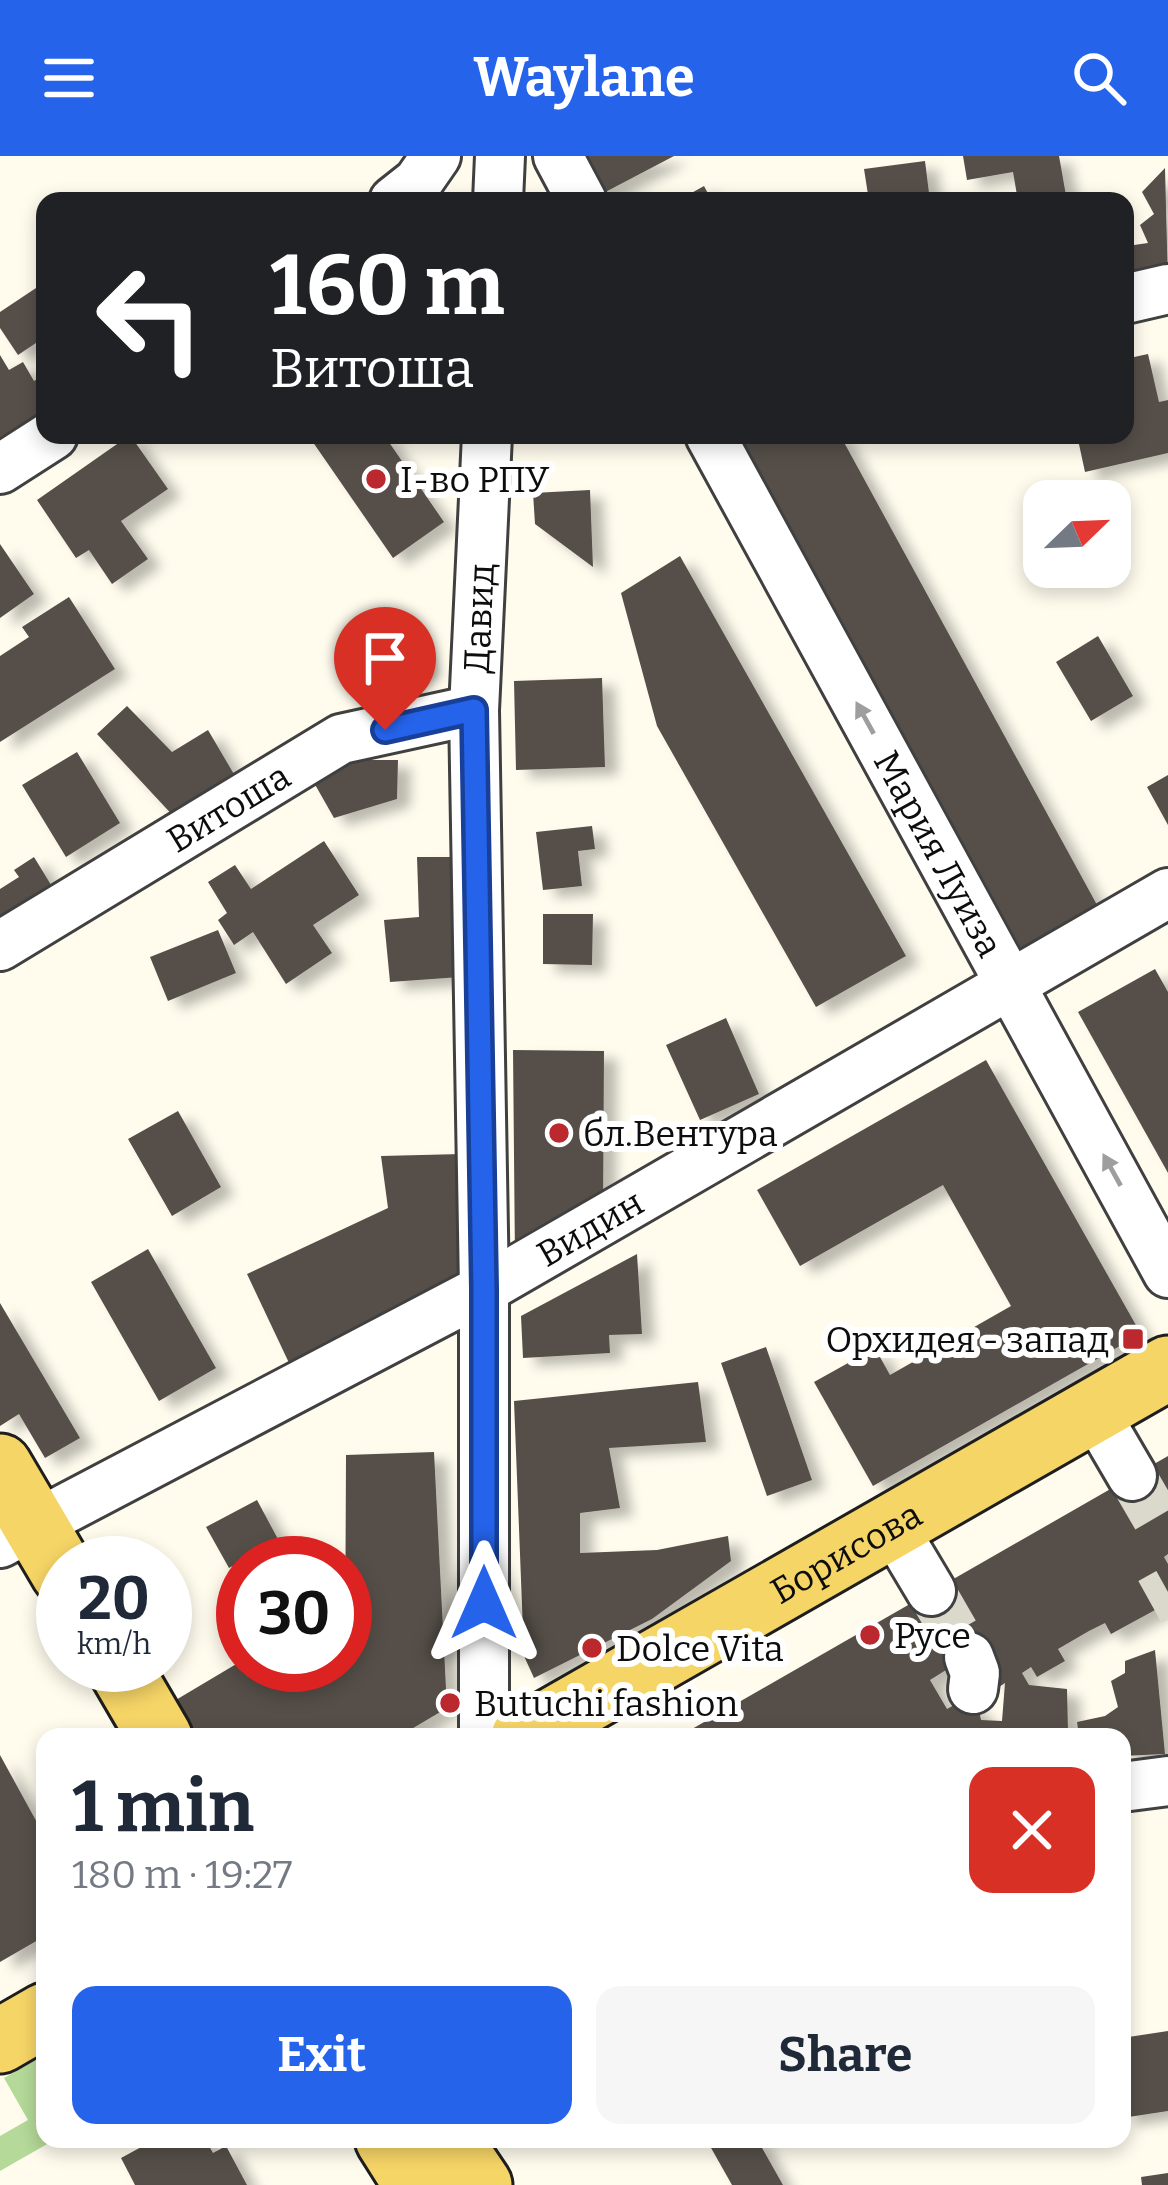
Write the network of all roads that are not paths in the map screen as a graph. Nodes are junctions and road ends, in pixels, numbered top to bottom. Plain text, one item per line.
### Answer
1 (436, 156) edge
2 (500, 156) edge
3 (558, 156) edge
4 (405, 192) edge
5 (498, 192) edge
6 (578, 192) edge
7 (1168, 289) edge
8 (1134, 297) edge
9 (39, 444) edge
10 (489, 444) edge
11 (715, 444) edge
12 (0, 469) edge
13 (474, 710) junction
14 (1168, 893) edge
15 (0, 946) edge
16 (1010, 982) junction
17 (1168, 1273) edge
18 (484, 1289) junction
19 (1168, 1368) edge
20 (1094, 1411) junction
21 (0, 1466) edge
22 (1132, 1476) tunnel mouth
23 (891, 1524) junction
24 (32, 1547) edge
25 (931, 1591) tunnel mouth
26 (134, 1692) edge
27 (155, 1728) edge
28 (484, 1728) edge
29 (539, 1728) edge
30 (1168, 1781) edge
31 (1131, 1786) edge
32 (36, 2020) edge
33 (0, 2041) edge
34 (393, 2148) edge
35 (455, 2148) edge
36 (416, 2185) edge
37 (480, 2185) edge

1 - 4 street
2 - 5 street
3 - 6 street
7 - 8 street
9 - 12 street
10 - 13 street, Давид
16 -> 11 street, Мария Луиза
13 - 15 street, Витоша
13 - 18 street, Давид
14 - 16 street, Видин
17 -> 16 street, Мария Луиза
16 - 18 street, Видин
18 - 24 street, Видин
18 - 28 street, Давид
19 - 20 main road, Борисова
20 - 22 street
20 - 23 main road, Борисова
21 - 24 main road
23 - 25 street
23 - 29 main road, Борисова
26 - 27 main road
30 - 31 street
32 - 33 main road
34 - 36 main road
35 - 37 main road

